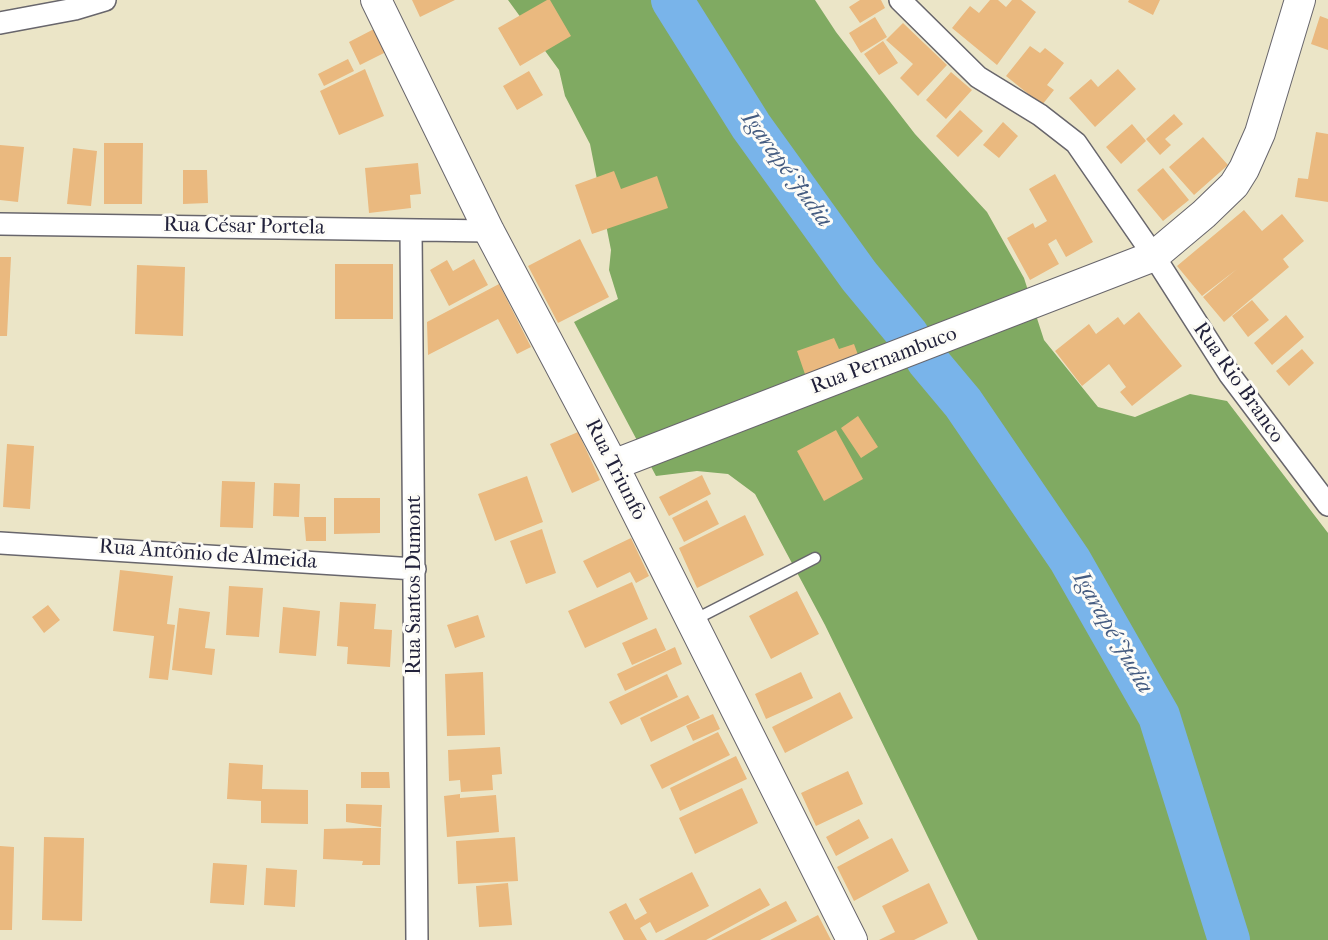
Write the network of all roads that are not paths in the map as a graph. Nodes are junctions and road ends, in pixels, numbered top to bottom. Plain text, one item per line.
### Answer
1 (105, 0) edge
2 (376, 0) edge
3 (900, 0) edge
4 (1300, 0) edge
5 (0, 23) edge
6 (0, 224) edge
7 (411, 230) junction
8 (489, 231) junction
9 (1154, 256) junction
10 (613, 466) junction
11 (1328, 505) edge
12 (0, 543) edge
13 (815, 558) dead end
14 (415, 569) junction
15 (692, 621) junction
16 (417, 940) edge
17 (852, 940) edge

1 - 5 street
2 - 8 street, Rua Triunfo
3 - 9 street, Rua Rio Branco
4 - 9 street, Rua Pernambuco
6 - 7 street, Rua César Portela
7 - 8 street, Rua César Portela
7 - 14 street, Rua Santos Dumont
8 - 10 street, Rua Triunfo
9 - 10 street, Rua Pernambuco
9 - 11 street, Rua Rio Branco
10 - 15 street, Rua Triunfo
12 - 14 street, Rua Antônio de Almeida
13 - 15 lane
14 - 16 street, Rua Santos Dumont
15 - 17 street, Rua Triunfo

